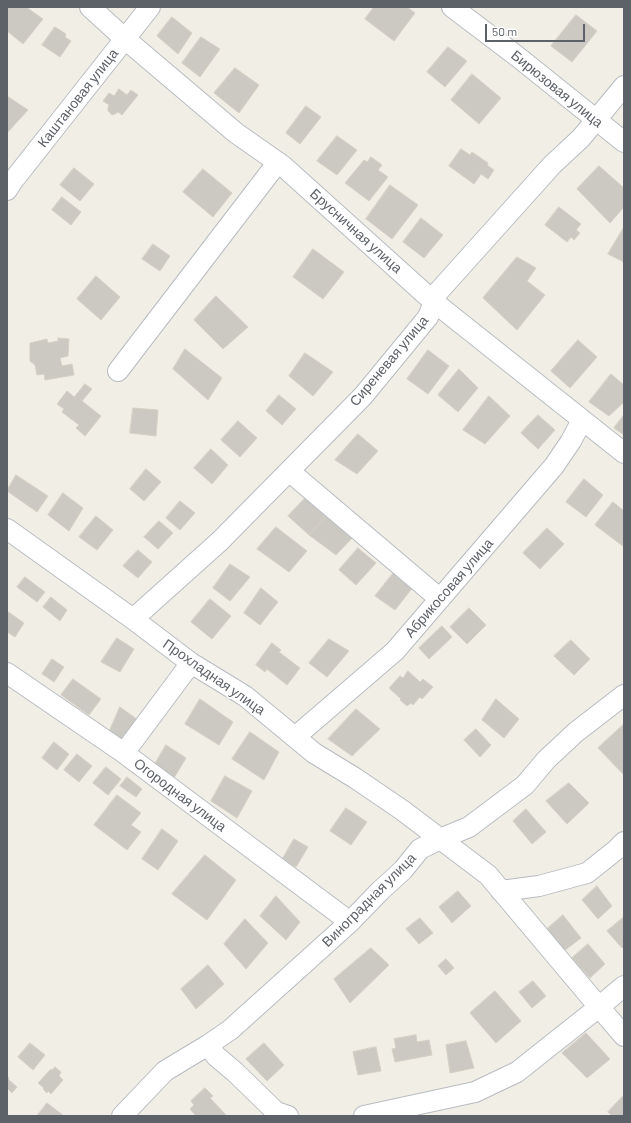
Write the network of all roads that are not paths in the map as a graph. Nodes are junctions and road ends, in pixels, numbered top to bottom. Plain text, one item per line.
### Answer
1 (90, 7) edge
2 (150, 7) edge
3 (452, 7) edge
4 (124, 38) junction
5 (624, 86) edge
6 (596, 120) junction
7 (624, 142) edge
8 (278, 162) junction
9 (7, 190) edge
10 (434, 302) junction
11 (118, 371) dead end
12 (582, 420) junction
13 (624, 453) edge
14 (289, 471) junction
15 (7, 529) edge
16 (440, 599) junction
17 (134, 619) junction
18 (191, 663) junction
19 (7, 673) edge
20 (624, 695) edge
21 (295, 737) junction
22 (124, 754) junction
23 (440, 839) junction
24 (624, 842) edge
25 (501, 891) junction
26 (350, 922) junction
27 (624, 986) edge
28 (599, 1007) junction
29 (624, 1036) edge
30 (208, 1045) junction
31 (122, 1116) edge
32 (288, 1116) edge
33 (364, 1116) edge

1 - 4 street, Брусничная улица
2 - 4 street, Каштановая улица
3 - 6 street, Бирюзовая улица
4 - 8 street, Брусничная улица
4 - 9 street, Каштановая улица
5 - 6 street, Сиреневая улица
6 - 7 street, Бирюзовая улица
6 - 10 street, Сиреневая улица
8 - 10 street, Брусничная улица
8 - 11 street
10 - 12 street, Брусничная улица
10 - 14 street, Сиреневая улица
12 - 13 street, Брусничная улица
12 - 16 street, Абрикосовая улица
14 - 16 street
14 - 17 street, Сиреневая улица
15 - 17 street, Прохладная улица
16 - 21 street, Абрикосовая улица
17 - 18 street, Прохладная улица
18 - 21 street, Прохладная улица
18 - 22 street
19 - 22 street, Огородная улица
20 - 23 street, Виноградная улица
21 - 23 street, Прохладная улица
22 - 26 street, Огородная улица
23 - 25 street, Прохладная улица
23 - 26 street, Виноградная улица
24 - 25 street
25 - 28 street, Прохладная улица
26 - 30 street, Виноградная улица
27 - 28 street
28 - 29 street, Прохладная улица
28 - 33 street
30 - 31 street, Виноградная улица
30 - 32 street

